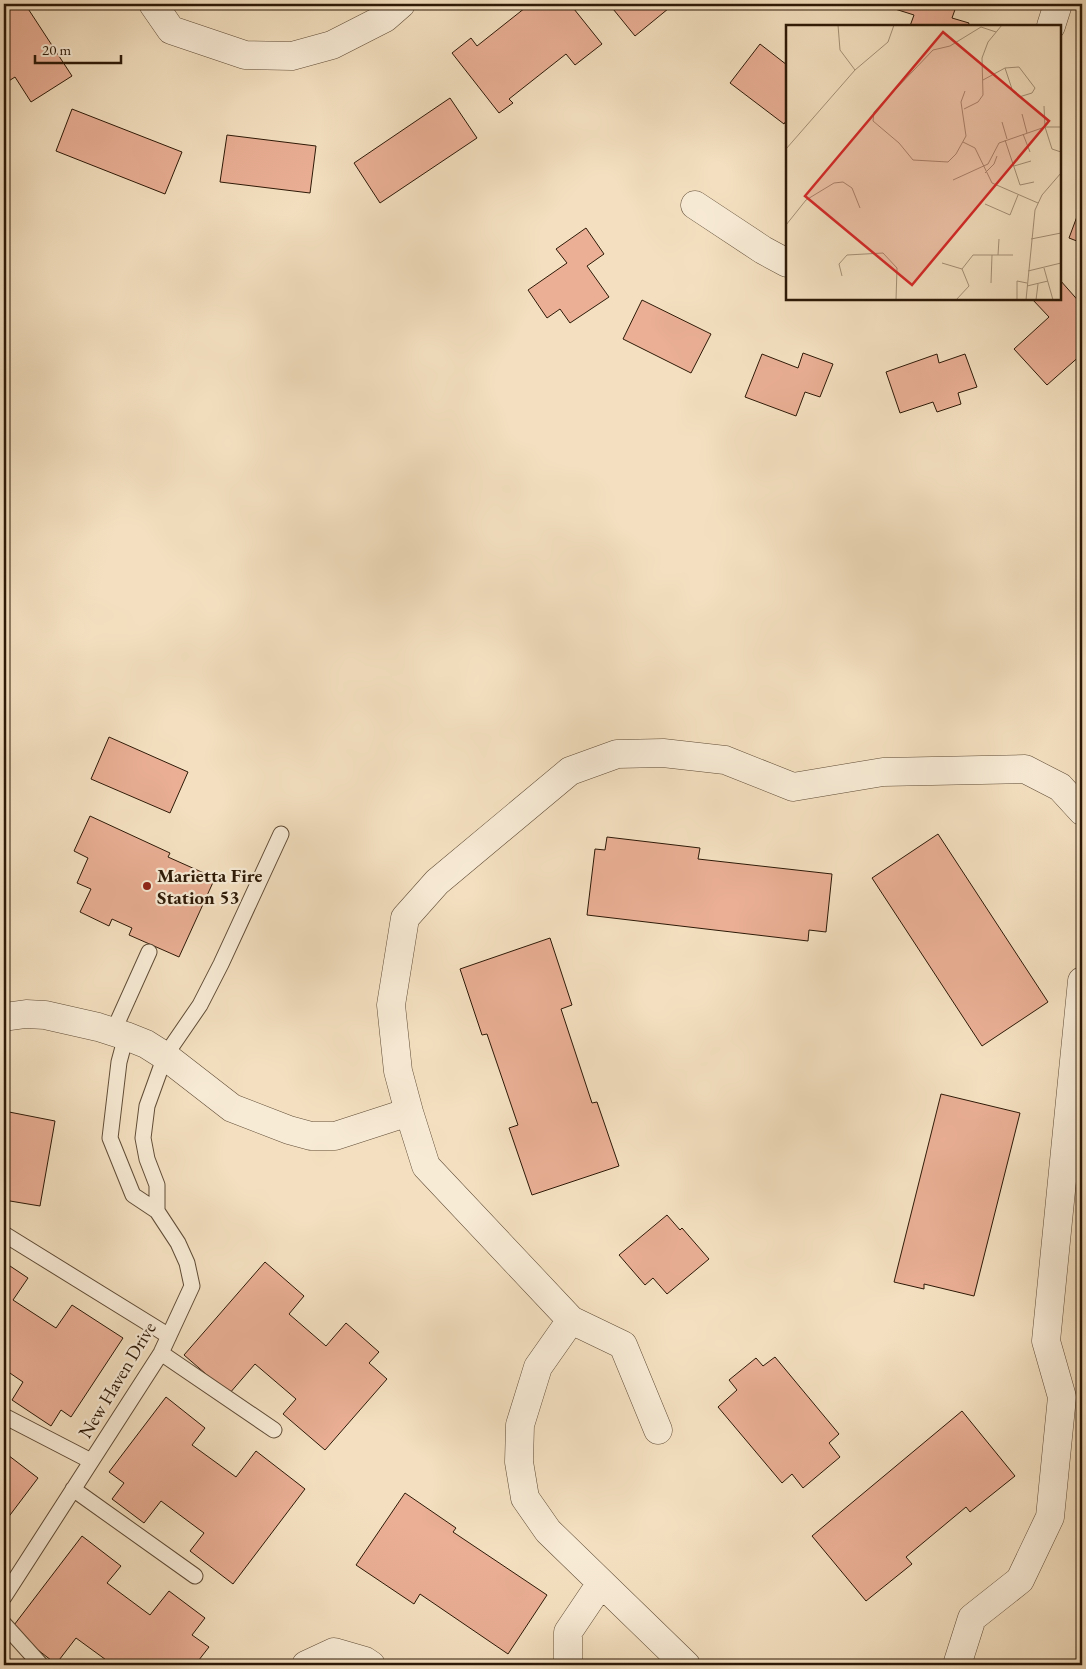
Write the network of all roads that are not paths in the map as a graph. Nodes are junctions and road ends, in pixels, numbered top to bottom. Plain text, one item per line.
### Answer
1 (153, 4) edge
2 (401, 4) edge
3 (1058, 4) edge
4 (1051, 25) edge
5 (695, 205) dead end
6 (786, 262) edge
7 (1082, 812) edge
8 (281, 834) dead end
9 (149, 952) dead end
10 (1082, 981) edge
11 (4, 1017) edge
12 (120, 1034) junction
13 (165, 1056) junction
14 (409, 1112) junction
15 (157, 1212) junction
16 (4, 1234) edge
17 (571, 1320) junction
18 (168, 1336) junction
19 (161, 1353) junction
20 (4, 1416) edge
21 (274, 1430) dead end
22 (658, 1430) dead end
23 (91, 1461) junction
24 (73, 1489) junction
25 (195, 1576) dead end
26 (601, 1582) junction
27 (4, 1597) edge
28 (4, 1624) edge
29 (41, 1665) edge
30 (306, 1665) edge
31 (371, 1665) edge
32 (568, 1665) edge
33 (686, 1665) edge
34 (957, 1665) edge

1 - 2 street
3 - 4 street
5 - 6 street
7 - 14 street
8 - 13 lane
9 - 12 lane
10 - 34 street
11 - 12 street
12 - 13 street
12 - 15 lane
13 - 14 street
13 - 15 lane
14 - 17 street
15 - 18 lane, New Haven Drive
16 - 18 lane
17 - 22 street
17 - 26 street
18 - 19 lane, New Haven Drive
19 - 21 lane
19 - 23 lane, New Haven Drive
20 - 23 lane
23 - 24 lane, New Haven Drive
24 - 25 lane
24 - 27 lane, New Haven Drive
26 - 32 street
26 - 33 street
28 - 29 lane
30 - 31 street

